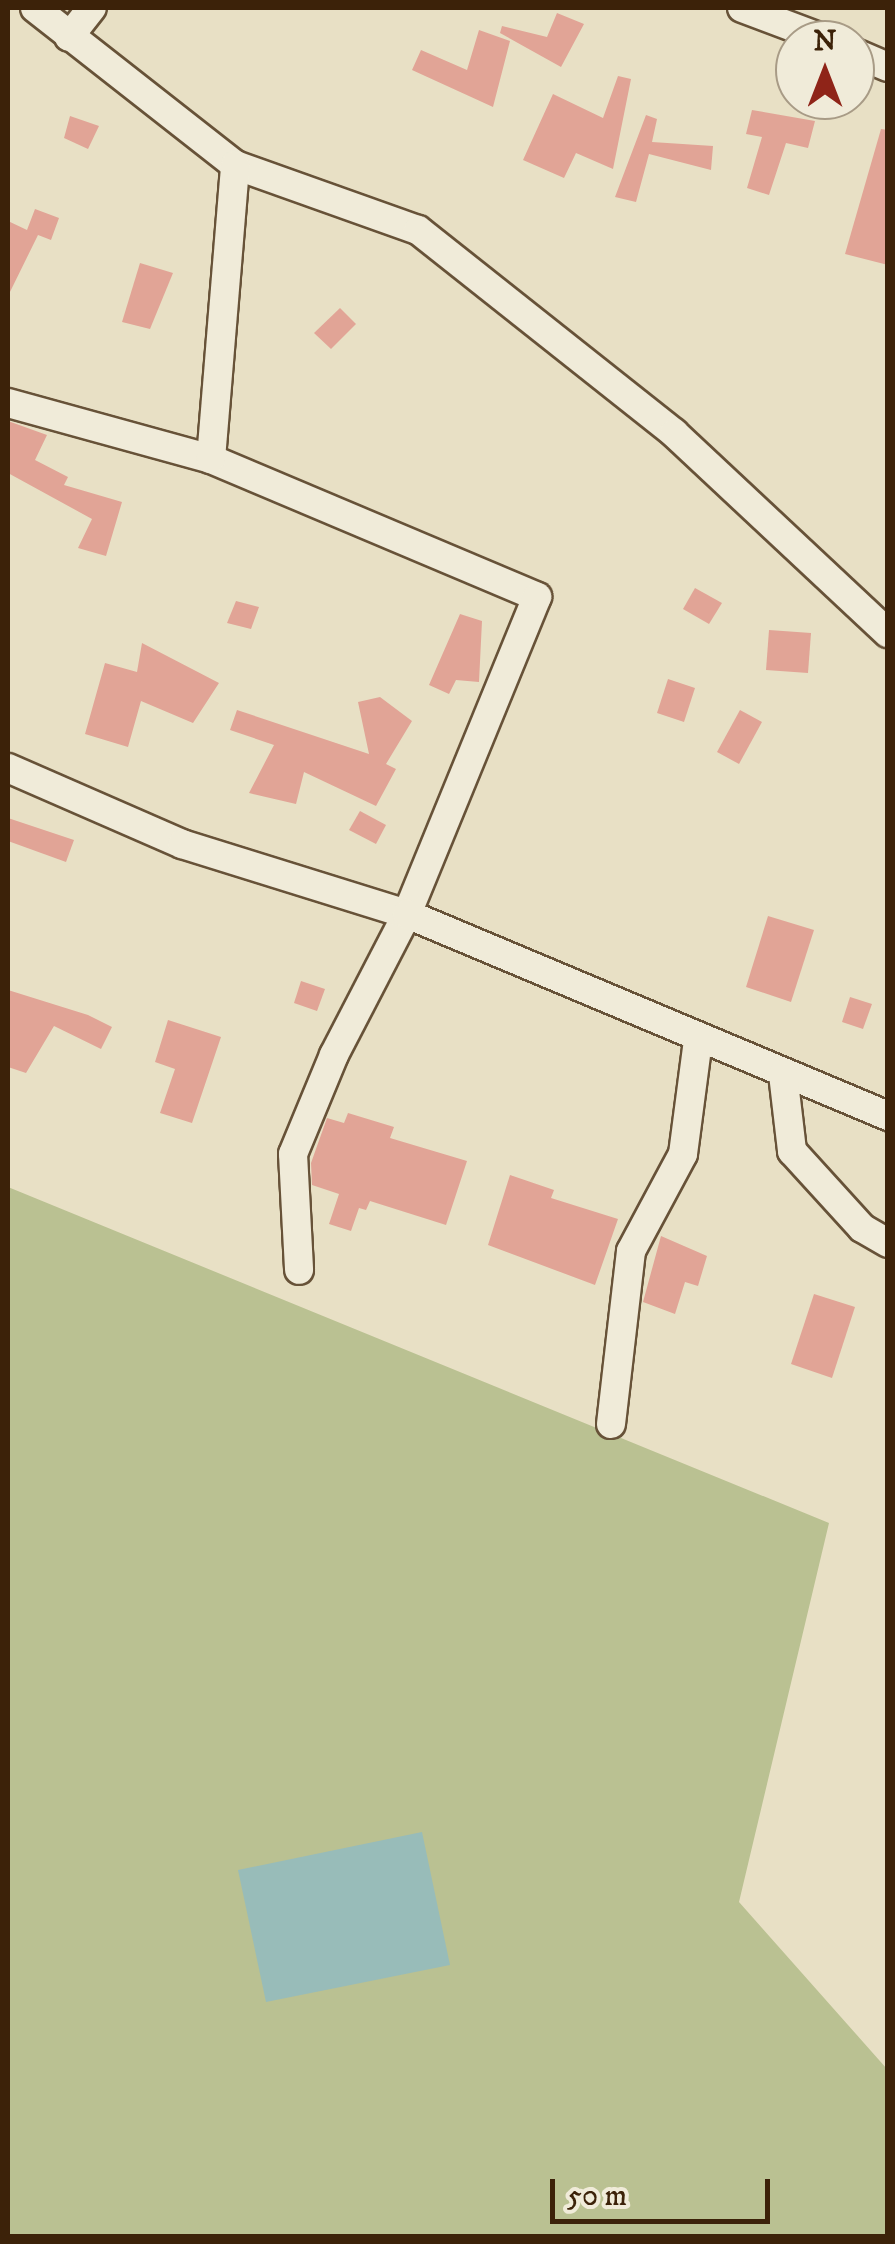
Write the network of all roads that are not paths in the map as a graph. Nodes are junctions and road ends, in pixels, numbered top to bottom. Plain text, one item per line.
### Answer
1 (35, 8) edge
2 (92, 8) edge
3 (742, 8) edge
4 (775, 20) edge
5 (69, 37) junction
6 (236, 165) junction
7 (8, 403) edge
8 (211, 458) junction
9 (888, 633) edge
10 (8, 768) edge
11 (407, 914) junction
12 (698, 1040) junction
13 (784, 1074) junction
14 (888, 1116) edge
15 (888, 1243) edge
16 (299, 1270) dead end
17 (611, 1424) dead end

1 - 5 street
2 - 5 street
3 - 4 street
5 - 6 street
6 - 8 street
6 - 9 street
7 - 8 street
8 - 11 street
10 - 11 street
11 - 12 street
11 - 16 street
12 - 13 street
12 - 17 street
13 - 14 street
13 - 15 street

